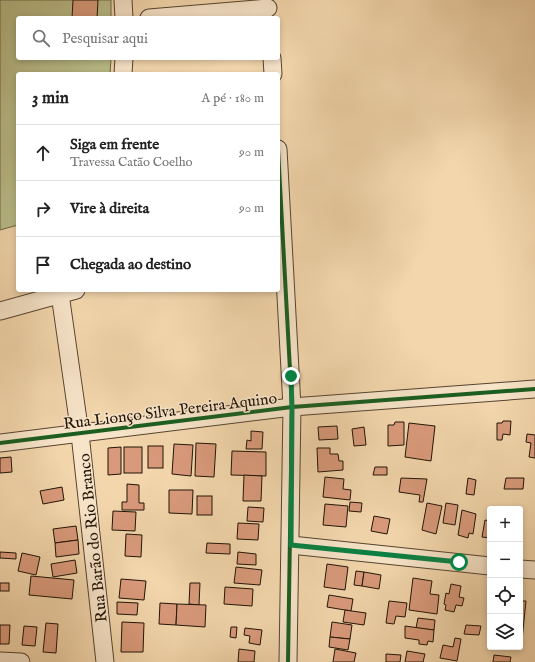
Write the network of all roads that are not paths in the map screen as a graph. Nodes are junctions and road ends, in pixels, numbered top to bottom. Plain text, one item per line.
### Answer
1 (123, 0) edge
2 (269, 9) edge
3 (124, 16) edge
4 (176, 16) edge
5 (124, 60) edge
6 (272, 60) edge
7 (123, 72) edge
8 (273, 72) edge
9 (280, 206) edge
10 (281, 234) edge
11 (68, 292) edge
12 (0, 311) edge
13 (535, 389) edge
14 (292, 407) junction
15 (80, 434) junction
16 (0, 443) edge
17 (291, 545) junction
18 (487, 566) edge
19 (523, 569) edge
20 (535, 570) edge
21 (0, 660) edge
22 (21, 662) edge
23 (105, 662) edge
24 (288, 662) edge

1 - 3 street
2 - 4 street
5 - 7 street
6 - 8 street
9 - 10 street
10 - 14 street
11 - 12 street
11 - 15 street, Rua Barão do Rio Branco
13 - 14 street, Rua Lionço Silva Pereira Aquino
14 - 15 street, Rua Lionço Silva Pereira Aquino
14 - 17 street
15 - 16 street, Rua Lionço Silva Pereira Aquino
15 - 23 street, Rua Barão do Rio Branco
17 - 18 street
17 - 24 street
19 - 20 street
21 - 22 street

